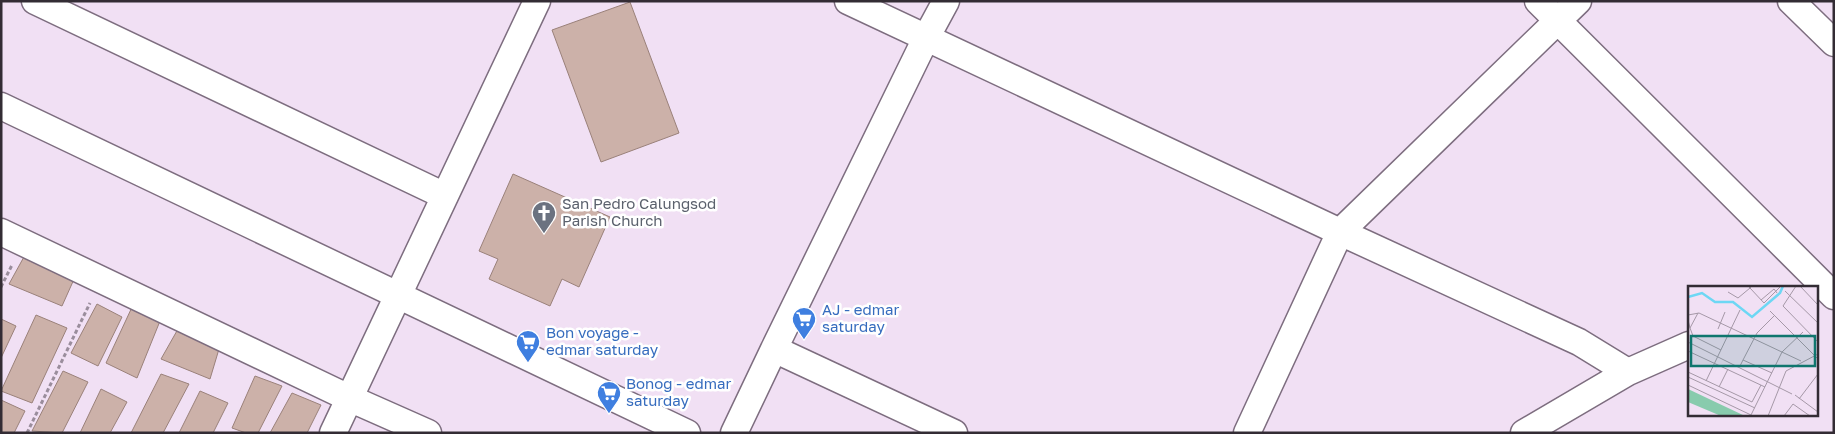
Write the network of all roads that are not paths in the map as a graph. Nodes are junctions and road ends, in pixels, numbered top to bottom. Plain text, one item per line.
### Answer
1 (35, 1) edge
2 (538, 1) edge
3 (848, 1) edge
4 (946, 1) edge
5 (1538, 1) edge
6 (1578, 1) edge
7 (1791, 1) edge
8 (1556, 21) junction
9 (926, 38) junction
10 (1834, 44) edge
11 (1, 106) edge
12 (445, 196) junction
13 (1, 232) edge
14 (1340, 232) junction
15 (1827, 288) edge
16 (398, 294) junction
17 (1688, 345) edge
18 (774, 349) junction
19 (1628, 372) junction
20 (349, 398) junction
21 (333, 433) edge
22 (428, 433) edge
23 (687, 433) edge
24 (734, 433) edge
25 (954, 433) edge
26 (1246, 433) edge
27 (1524, 433) edge

1 - 12 street
2 - 12 street
3 - 9 street
4 - 9 street
5 - 8 street
6 - 8 street
7 - 10 street
8 - 14 street
8 - 15 street
9 - 14 street
9 - 18 street
11 - 16 street
12 - 16 street
13 - 20 street
14 - 19 street
14 - 26 street
16 - 20 street
16 - 23 street
17 - 19 street
18 - 24 street
18 - 25 street
19 - 27 street
20 - 21 street
20 - 22 street

